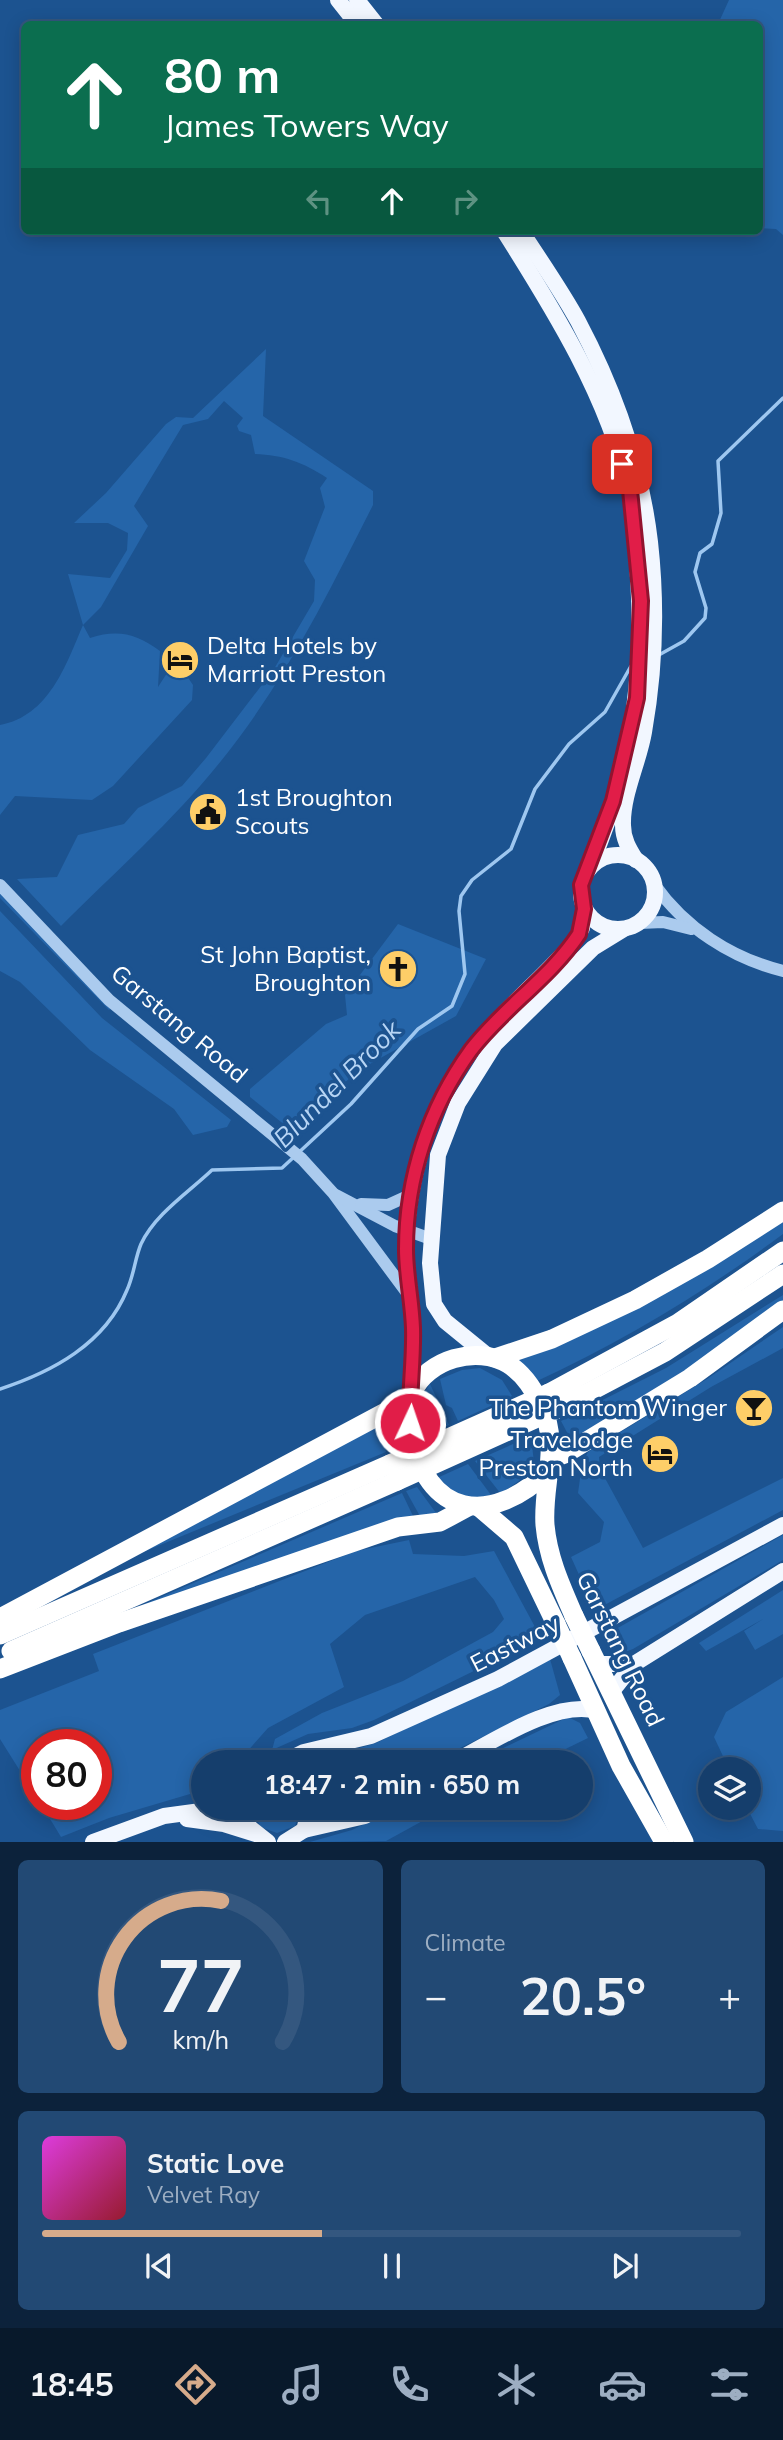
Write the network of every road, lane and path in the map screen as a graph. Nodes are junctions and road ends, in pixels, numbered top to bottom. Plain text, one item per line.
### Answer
1 (338, 0) edge
2 (356, 0) edge
3 (355, 21) edge
4 (374, 21) edge
5 (506, 235) edge
6 (524, 235) edge
7 (636, 860) junction
8 (588, 870) junction
9 (654, 884) junction
10 (0, 885) edge
11 (584, 909) junction
12 (632, 926) junction
13 (695, 930) junction
14 (783, 971) edge
15 (410, 1195) junction
16 (338, 1196) junction
17 (783, 1212) edge
18 (407, 1230) junction
19 (431, 1239) junction
20 (783, 1251) edge
21 (783, 1274) edge
22 (783, 1285) edge
23 (410, 1297) junction
24 (783, 1310) edge
25 (665, 1352) junction
26 (491, 1357) junction
27 (411, 1397) junction
28 (553, 1401) junction
29 (551, 1464) junction
30 (393, 1472) junction
31 (474, 1507) junction
32 (783, 1525) edge
33 (783, 1571) edge
34 (0, 1618) edge
35 (0, 1635) edge
36 (0, 1656) edge
37 (596, 1658) junction
38 (634, 1664) junction
39 (0, 1670) edge
40 (582, 1681) junction
41 (613, 1690) junction
42 (597, 1711) junction
43 (558, 1712) junction
44 (332, 1744) junction
45 (311, 1750) edge
46 (323, 1750) edge
47 (479, 1750) edge
48 (191, 1812) edge
49 (164, 1816) junction
50 (246, 1820) edge
51 (307, 1820) edge
52 (342, 1820) edge
53 (304, 1830) junction
54 (262, 1838) edge
55 (93, 1842) edge
56 (285, 1842) edge
57 (664, 1842) edge
58 (684, 1842) edge

1 - 3 main road
2 - 4 main road
5 - 8 main road
6 - 7 main road
7 - 8 main road
7 - 9 main road
8 - 11 main road
9 - 12 main road
9 - 13 street
10 - 16 street, Garstang Road
11 - 12 main road
11 - 15 main road
12 - 13 street
12 - 19 main road
13 - 14 street
15 - 16 street
15 - 18 main road
16 - 18 street, Garstang Road
16 - 23 street, Garstang Road
17 - 26 highway
18 - 19 street, Garstang Road
18 - 23 main road
19 - 26 main road
20 - 28 highway
21 - 25 highway
22 - 25 highway
23 - 27 main road
24 - 29 highway
25 - 28 highway
26 - 27 highway
26 - 29 highway
27 - 31 highway
27 - 34 highway
28 - 30 highway, bridge
29 - 31 highway
29 - 37 highway, Garstang Road, bridge
30 - 35 highway
30 - 36 highway
31 - 39 highway
31 - 40 highway, Garstang Road, bridge
32 - 44 main road, Eastway
33 - 38 main road
37 - 38 main road
37 - 41 highway, Garstang Road
38 - 41 main road
40 - 42 highway, Garstang Road
40 - 43 main road
41 - 58 highway, Garstang Road
42 - 43 main road
42 - 57 highway, Garstang Road
43 - 47 main road
44 - 45 main road, Eastway
44 - 46 main road, Eastway
48 - 49 main road
49 - 54 main road
49 - 55 main road
50 - 54 main road
51 - 53 main road
52 - 53 main road
53 - 56 main road

